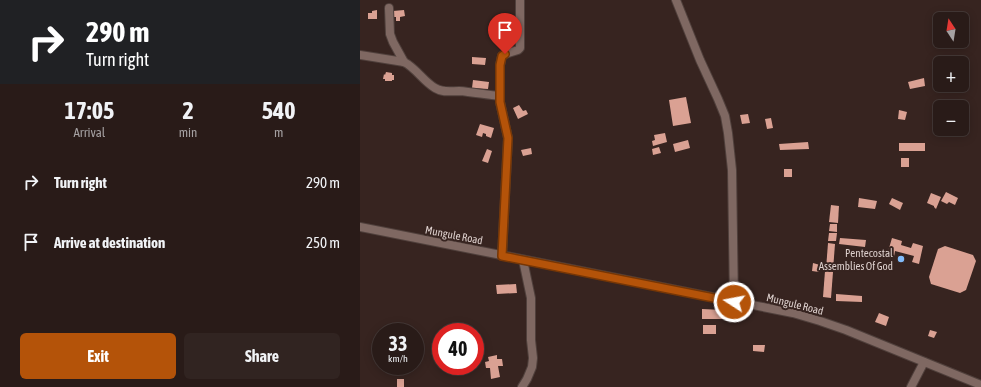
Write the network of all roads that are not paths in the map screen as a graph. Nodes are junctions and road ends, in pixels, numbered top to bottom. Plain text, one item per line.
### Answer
1 (520, 0) edge
2 (676, 0) edge
3 (389, 8) dead end
4 (360, 55) edge
5 (404, 62) junction
6 (500, 96) junction
7 (360, 227) edge
8 (502, 256) junction
9 (523, 260) junction
10 (734, 302) junction
11 (924, 362) junction
12 (981, 385) edge
13 (522, 387) edge
14 (911, 387) edge

1 - 6 street
2 - 10 street
3 - 5 street
4 - 5 street
5 - 6 street
6 - 8 street
7 - 8 street, Mungule Road
8 - 9 street, Mungule Road
9 - 10 street, Mungule Road
9 - 13 street
10 - 11 street, Mungule Road
11 - 12 street, Mungule Road
11 - 14 street

